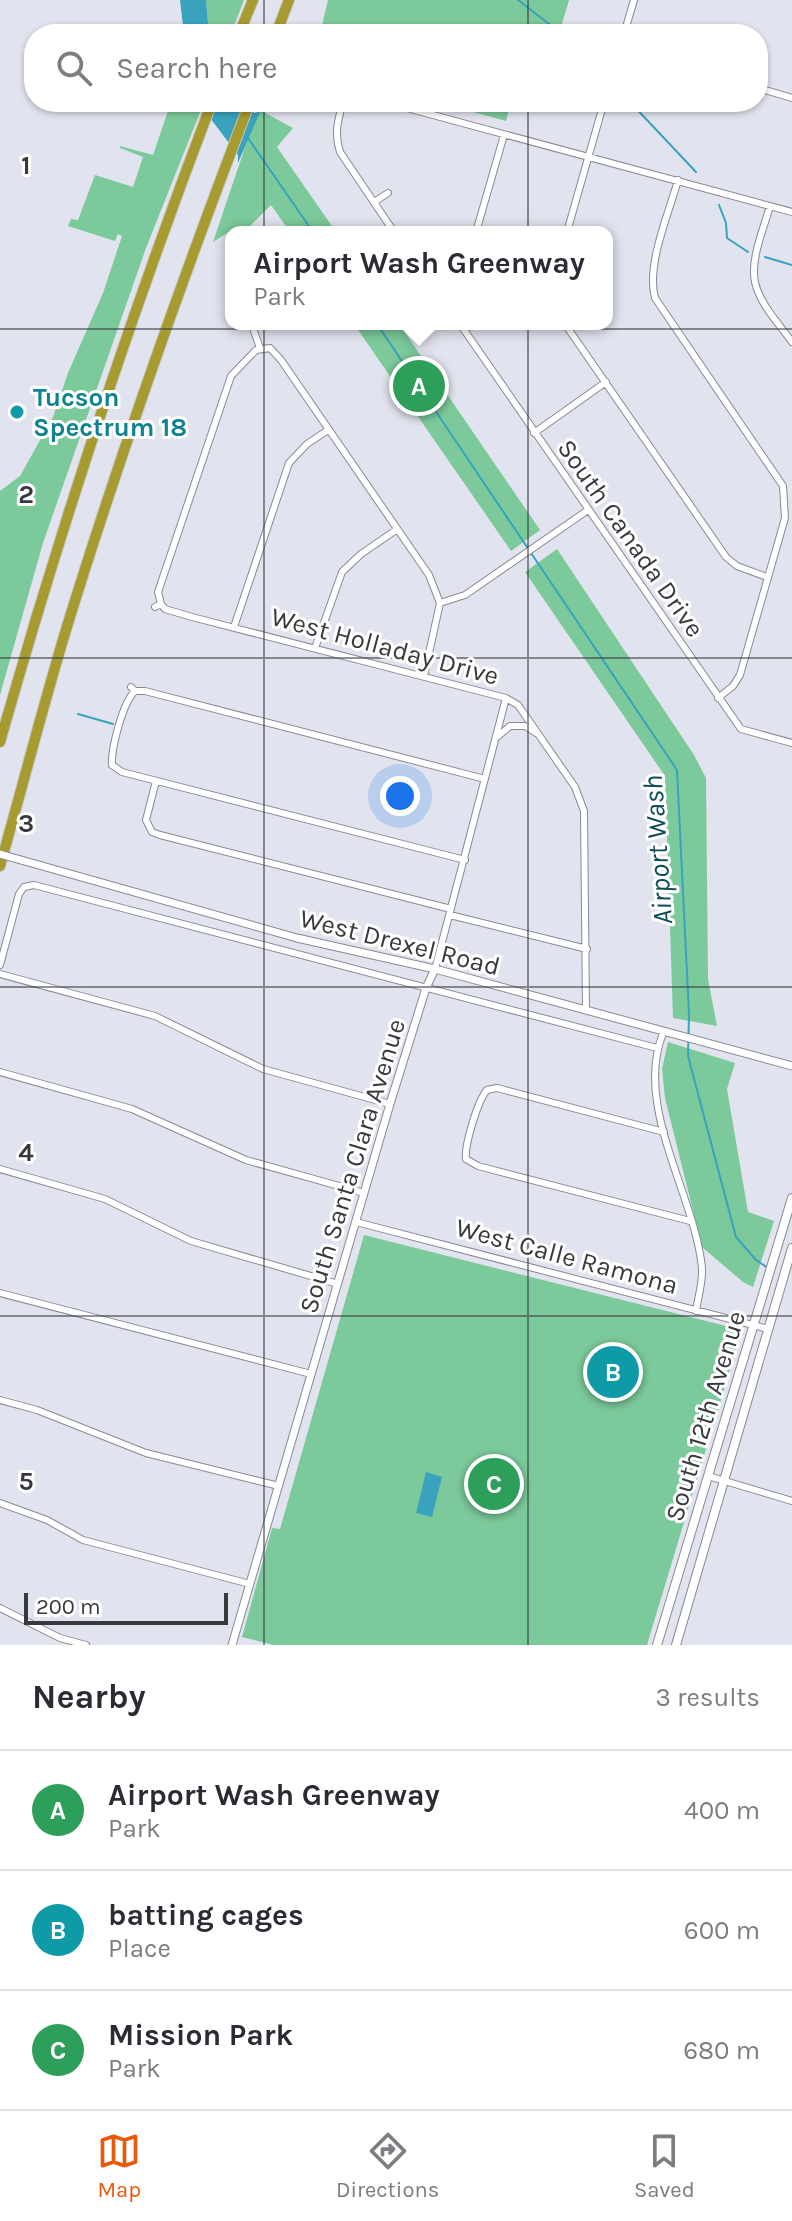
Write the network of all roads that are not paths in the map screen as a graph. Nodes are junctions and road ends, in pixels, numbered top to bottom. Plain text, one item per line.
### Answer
1 (253, 0) edge
2 (289, 0) edge
3 (634, 0) edge
4 (243, 24) edge
5 (280, 24) edge
6 (627, 24) edge
7 (768, 91) edge
8 (792, 98) edge
9 (209, 112) edge
10 (246, 112) edge
11 (340, 112) edge
12 (421, 112) edge
13 (601, 112) edge
14 (504, 135) junction
15 (587, 158) junction
16 (678, 180) junction
17 (388, 193) dead end
18 (374, 202) junction
19 (770, 206) junction
20 (792, 212) edge
21 (390, 226) edge
22 (478, 226) edge
23 (569, 226) edge
24 (464, 330) edge
25 (569, 330) edge
26 (254, 331) dead end
27 (792, 342) edge
28 (261, 348) junction
29 (606, 382) junction
30 (328, 430) junction
31 (534, 433) junction
32 (588, 510) junction
33 (396, 530) junction
34 (767, 577) junction
35 (440, 603) junction
36 (234, 627) junction
37 (315, 648) junction
38 (424, 676) junction
39 (506, 698) junction
40 (718, 698) junction
41 (539, 734) junction
42 (495, 740) junction
43 (0, 742) edge
44 (792, 743) edge
45 (485, 779) junction
46 (156, 781) junction
47 (0, 854) edge
48 (465, 860) junction
49 (0, 866) edge
50 (451, 912) junction
51 (587, 949) junction
52 (0, 965) edge
53 (435, 969) junction
54 (0, 974) edge
55 (426, 988) junction
56 (586, 1010) junction
57 (664, 1031) junction
58 (657, 1048) junction
59 (792, 1066) edge
60 (0, 1072) edge
61 (483, 1081) dead end
62 (487, 1090) junction
63 (390, 1104) junction
64 (664, 1132) junction
65 (0, 1169) edge
66 (364, 1193) junction
67 (792, 1198) edge
68 (690, 1221) junction
69 (356, 1222) junction
70 (792, 1248) edge
71 (338, 1284) junction
72 (0, 1293) edge
73 (696, 1311) junction
74 (753, 1326) junction
75 (768, 1329) junction
76 (311, 1374) junction
77 (0, 1400) edge
78 (708, 1476) junction
79 (726, 1481) junction
80 (279, 1486) junction
81 (792, 1501) edge
82 (0, 1503) edge
83 (250, 1584) junction
84 (0, 1608) edge
85 (86, 1645) edge
86 (232, 1645) edge
87 (657, 1645) edge
88 (676, 1645) edge

1 - 4 highway
2 - 5 highway
3 - 6 street
7 - 8 street
9 - 43 highway
10 - 49 highway
11 - 18 street
12 - 14 street
13 - 15 street
14 - 15 street
14 - 22 street
15 - 16 street
15 - 23 street
16 - 19 street
16 - 34 street
17 - 18 street
18 - 21 street
19 - 20 street
19 - 27 street
24 - 31 street, South Canada Drive
25 - 29 street
26 - 28 street
28 - 30 street
28 - 36 street, West Holladay Drive
29 - 31 street
29 - 34 street
30 - 33 street
30 - 36 street
31 - 32 street, South Canada Drive
32 - 35 street
32 - 40 street, South Canada Drive
33 - 35 street
33 - 37 street
34 - 40 street
35 - 38 street
36 - 37 street, West Holladay Drive
37 - 38 street, West Holladay Drive
38 - 39 street, West Holladay Drive
39 - 41 street, West Holladay Drive
39 - 42 street, South Santa Clara Avenue
40 - 44 street, South Canada Drive
41 - 42 street
41 - 51 street, West Holladay Drive
42 - 45 street, South Santa Clara Avenue
45 - 46 street
45 - 48 street, South Santa Clara Avenue
46 - 48 street
46 - 50 street
47 - 53 street, West Drexel Road, bridge
48 - 50 street, South Santa Clara Avenue
50 - 51 street
50 - 53 street, South Santa Clara Avenue
51 - 56 street, West Holladay Drive
52 - 55 street, West Drexel Road
53 - 55 street, South Santa Clara Avenue
53 - 56 street, West Drexel Road
54 - 63 street
55 - 58 street, West Drexel Road
55 - 63 street, South Santa Clara Avenue
56 - 57 street, West Drexel Road
57 - 58 street
57 - 59 street, West Drexel Road
58 - 64 street
60 - 66 street
61 - 62 street
62 - 64 street
62 - 68 street
63 - 66 street, South Santa Clara Avenue
64 - 68 street
65 - 71 street
66 - 69 street, South Santa Clara Avenue
67 - 74 main road, South 12th Avenue
68 - 73 street
69 - 71 street, South Santa Clara Avenue
69 - 73 street, West Calle Ramona
70 - 75 main road, South 12th Avenue
71 - 76 street, South Santa Clara Avenue
72 - 76 street
73 - 74 street, West Calle Ramona
74 - 75 street, West Calle Ramona
74 - 78 main road, South 12th Avenue
75 - 79 main road, South 12th Avenue
76 - 80 street, South Santa Clara Avenue
77 - 80 street
78 - 79 street
78 - 87 main road, South 12th Avenue
79 - 81 street
79 - 88 main road, South 12th Avenue
80 - 83 street, South Santa Clara Avenue
82 - 83 street
83 - 86 street, South Santa Clara Avenue
84 - 85 street

